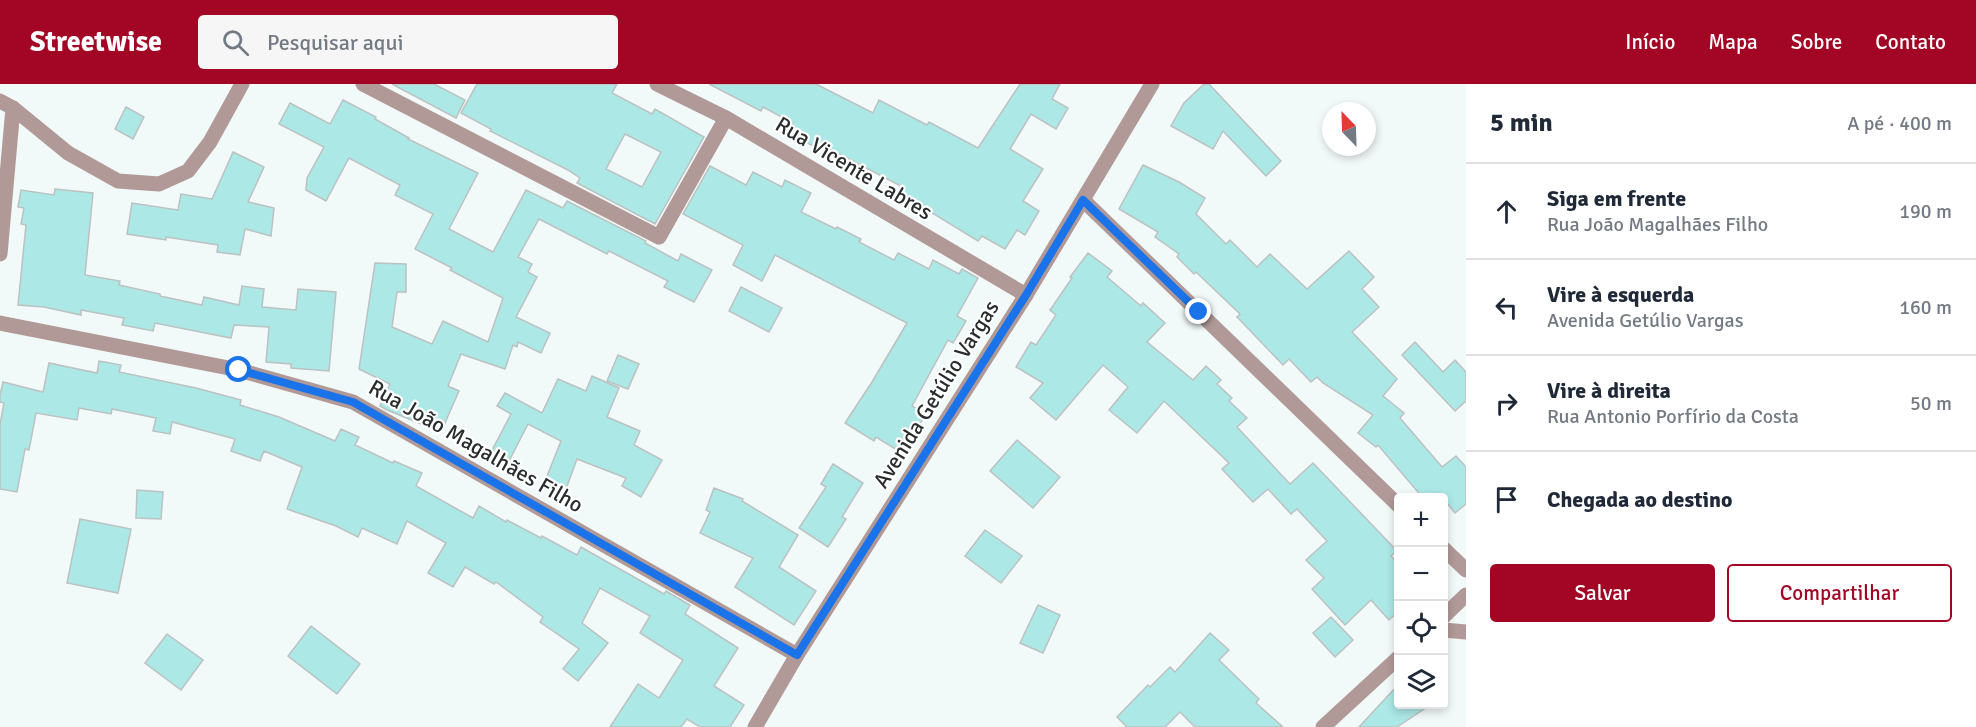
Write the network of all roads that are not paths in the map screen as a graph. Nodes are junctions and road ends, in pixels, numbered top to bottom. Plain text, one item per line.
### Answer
1 (242, 84) edge
2 (363, 84) edge
3 (657, 84) edge
4 (1152, 84) edge
5 (6, 104) edge
6 (726, 118) junction
7 (1083, 200) junction
8 (0, 254) edge
9 (1026, 295) junction
10 (0, 323) edge
11 (1394, 501) edge
12 (1448, 554) edge
13 (1466, 570) edge
14 (1466, 595) edge
15 (1448, 611) edge
16 (1448, 630) edge
17 (1466, 632) edge
18 (797, 655) junction
19 (1394, 662) edge
20 (755, 727) edge
21 (1323, 727) edge

1 - 5 street
2 - 6 street
3 - 6 street, Rua Vicente Labres
4 - 7 street, Avenida Getúlio Vargas
5 - 8 street
6 - 9 street, Rua Vicente Labres
7 - 9 street, Avenida Getúlio Vargas
7 - 11 street
9 - 18 street, Avenida Getúlio Vargas
10 - 18 street, Rua João Magalhães Filho
12 - 13 street
14 - 15 street
16 - 17 street
18 - 20 street, Avenida Getúlio Vargas
19 - 21 street

